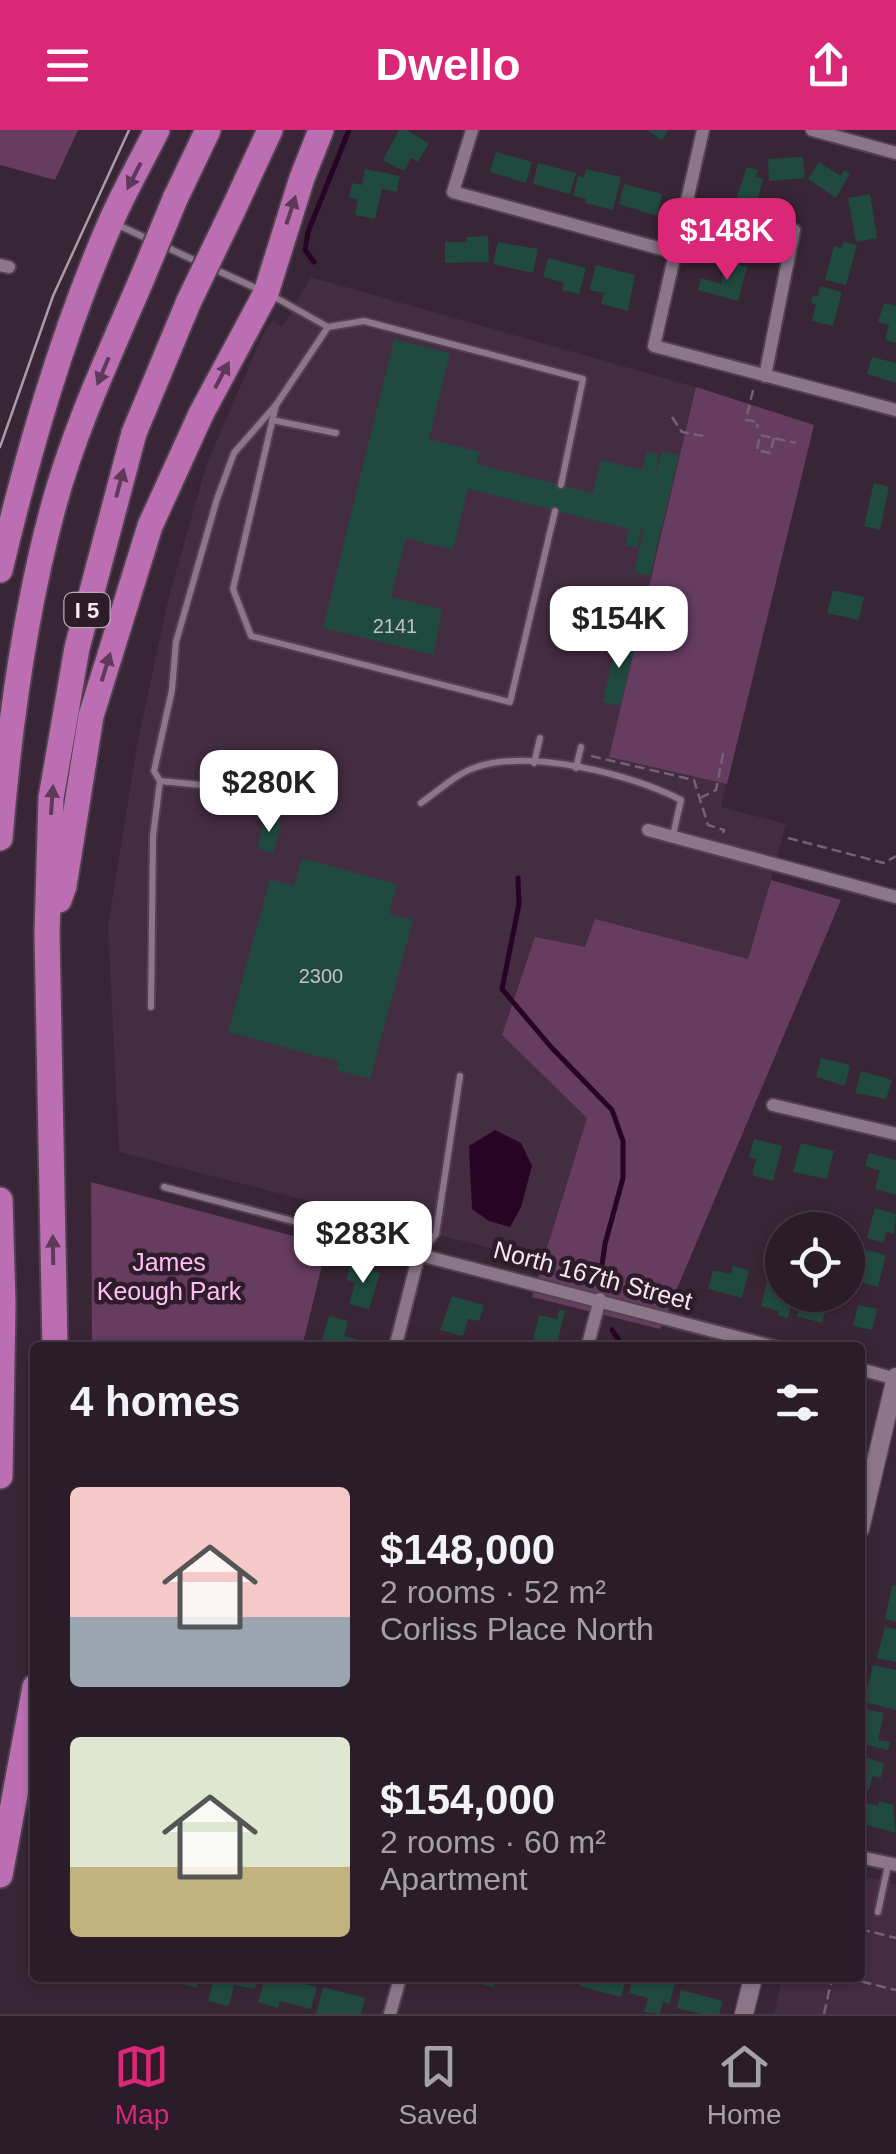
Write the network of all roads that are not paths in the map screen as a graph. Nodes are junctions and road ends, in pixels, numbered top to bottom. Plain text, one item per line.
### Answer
1 (157, 130) edge
2 (208, 130) edge
3 (270, 130) edge
4 (320, 130) edge
5 (472, 130) edge
6 (702, 130) edge
7 (812, 130) edge
8 (896, 153) edge
9 (110, 222) junction
10 (794, 230) dead end
11 (673, 252) junction
12 (266, 292) junction
13 (328, 326) junction
14 (765, 376) junction
15 (276, 404) junction
16 (896, 410) edge
17 (272, 420) junction
18 (336, 433) dead end
19 (561, 485) dead end
20 (555, 511) dead end
21 (0, 570) edge
22 (540, 738) dead end
23 (581, 747) dead end
24 (534, 763) junction
25 (576, 768) junction
26 (160, 781) junction
27 (238, 794) dead end
28 (421, 803) dead end
29 (648, 830) dead end
30 (672, 836) junction
31 (0, 838) edge
32 (896, 897) edge
33 (47, 932) junction
34 (150, 1007) dead end
35 (460, 1076) dead end
36 (774, 1104) dead end
37 (896, 1134) edge
38 (164, 1187) dead end
39 (0, 1200) edge
40 (401, 1250) joint
41 (420, 1254) junction
42 (600, 1300) junction
43 (55, 1342) edge
44 (396, 1342) edge
45 (589, 1342) edge
46 (757, 1342) edge
47 (865, 1370) edge
48 (896, 1378) edge
49 (0, 1476) edge
50 (865, 1508) edge
51 (30, 1714) edge
52 (865, 1857) edge
53 (892, 1864) edge
54 (0, 1876) edge
55 (878, 1912) dead end
56 (399, 1982) edge
57 (752, 1982) edge
58 (390, 2014) edge
59 (744, 2014) edge

1 -> 9 highway
2 -> 31 highway, I 5, bridge
33 -> 3 highway, I 5, bridge
12 -> 4 highway
5 - 11 street
6 - 11 street
7 - 8 street
9 - 12 lane
9 - 21 highway
10 - 14 street
11 - 14 street
12 - 13 lane
33 -> 12 highway
13 - 15 lane
13 - 19 lane
14 - 16 street
15 - 17 lane
15 - 26 lane
17 - 18 lane
17 - 20 lane
22 - 24 lane
23 - 25 lane
24 - 25 lane
24 - 28 lane
25 - 30 lane
26 - 27 lane
26 - 34 lane
29 - 30 street
30 - 32 street
43 -> 33 highway, I 5
35 - 41 lane
36 - 37 street
38 - 40 lane, North 167th Street
39 - 49 highway
40 - 41 street, North 167th Street
41 - 42 street, North 167th Street
41 - 44 street
42 - 45 street
42 - 46 street, North 167th Street
47 - 48 street
48 - 50 street
51 - 54 highway
52 - 53 street
53 - 55 lane
56 - 58 street
57 - 59 street

